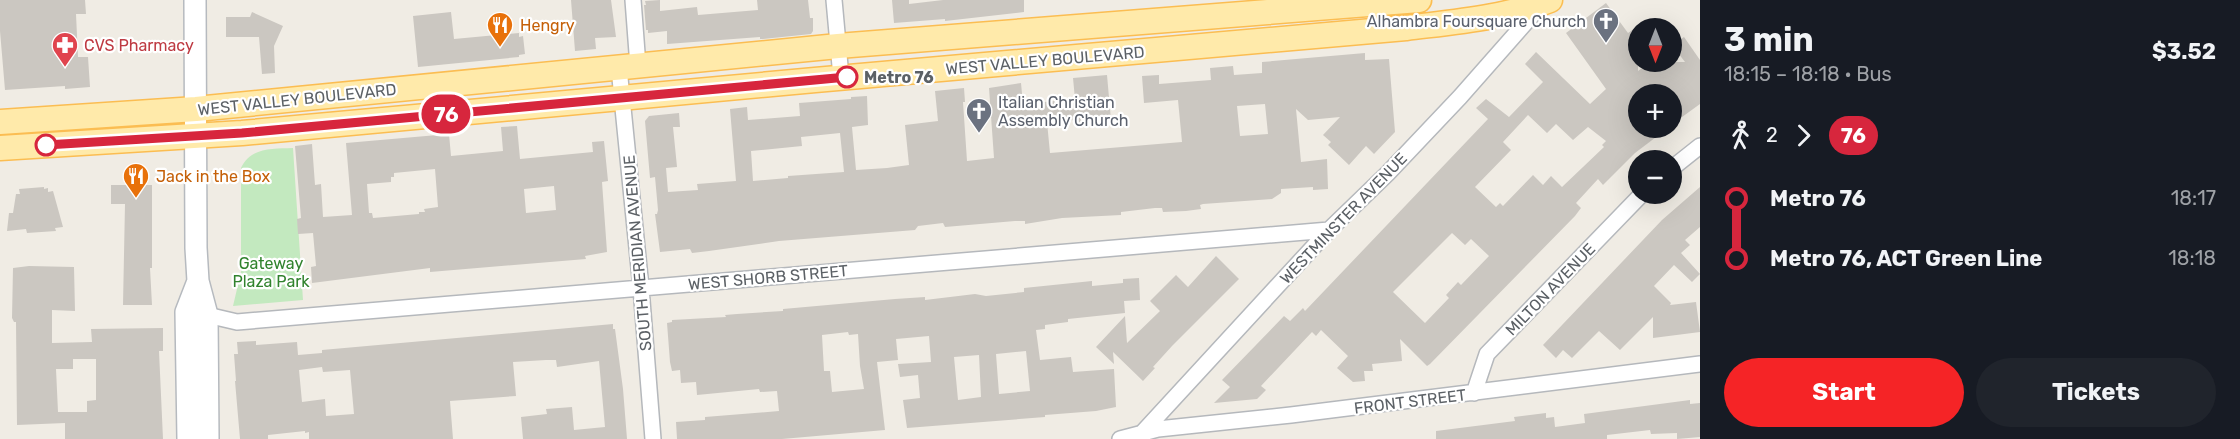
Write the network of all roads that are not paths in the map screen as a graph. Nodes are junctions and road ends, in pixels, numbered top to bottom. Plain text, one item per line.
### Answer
1 (195, 0) edge
2 (633, 0) edge
3 (834, 0) edge
4 (1419, 0) edge
5 (1545, 1) edge
6 (1206, 17) junction
7 (838, 46) junction
8 (1128, 52) junction
9 (628, 67) junction
10 (841, 77) junction
11 (622, 97) junction
12 (196, 109) junction
13 (0, 122) edge
14 (196, 135) junction
15 (1700, 146) edge
16 (0, 148) edge
17 (1682, 160) edge
18 (1632, 204) edge
19 (1329, 230) junction
20 (198, 281) junction
21 (641, 288) junction
22 (207, 315) junction
23 (1700, 364) edge
24 (1474, 393) junction
25 (1142, 433) junction
26 (188, 439) edge
27 (208, 439) edge
28 (653, 439) edge
29 (1120, 439) edge

1 - 12 main road
2 - 9 street, SOUTH MERIDIAN AVENUE
3 - 7 street
4 - 6 main road, WEST VALLEY BOULEVARD
5 - 8 main road, WEST VALLEY BOULEVARD
5 - 19 street, WESTMINSTER AVENUE
6 - 7 main road, WEST VALLEY BOULEVARD
6 - 8 main road
7 - 9 main road, WEST VALLEY BOULEVARD
7 - 10 street
8 - 10 main road, WEST VALLEY BOULEVARD
9 - 11 street, SOUTH MERIDIAN AVENUE
9 - 12 main road, WEST VALLEY BOULEVARD
10 - 11 main road, WEST VALLEY BOULEVARD
11 - 14 main road, WEST VALLEY BOULEVARD
11 - 21 street, SOUTH MERIDIAN AVENUE
12 - 13 main road, WEST VALLEY BOULEVARD
12 - 14 main road
14 - 16 main road, WEST VALLEY BOULEVARD
14 - 20 main road
15 - 17 street
18 - 24 street, MILTON AVENUE
19 - 21 street, WEST SHORB STREET
19 - 25 street, WESTMINSTER AVENUE
20 - 22 main road
20 - 26 main road
21 - 22 street, WEST SHORB STREET
21 - 28 street, SOUTH MERIDIAN AVENUE
22 - 27 main road
23 - 24 street, FRONT STREET
24 - 25 street, FRONT STREET
25 - 29 street, FRONT STREET

